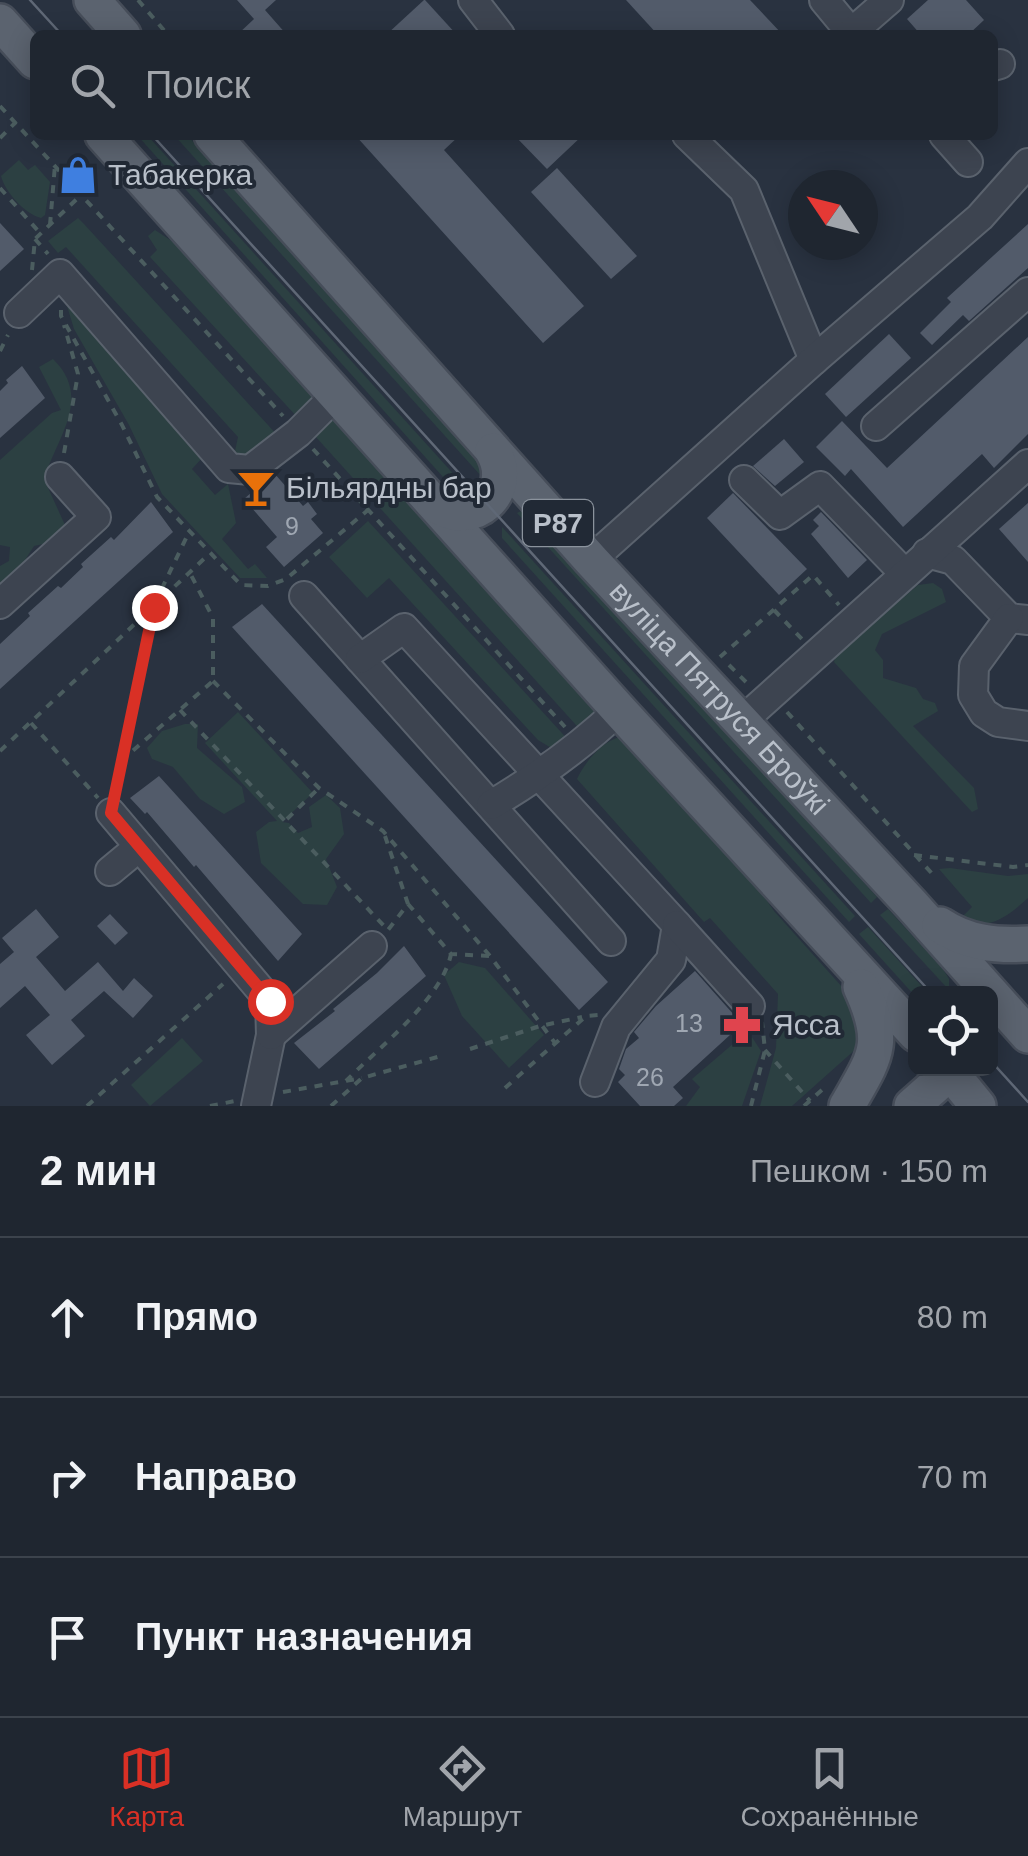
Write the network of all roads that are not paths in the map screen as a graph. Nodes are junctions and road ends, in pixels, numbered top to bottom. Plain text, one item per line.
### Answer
1 (92, 0) edge
2 (473, 0) edge
3 (824, 0) edge
4 (889, 0) edge
5 (0, 22) edge
6 (119, 30) edge
7 (496, 30) edge
8 (849, 30) edge
9 (856, 30) edge
10 (30, 55) edge
11 (106, 140) edge
12 (216, 140) edge
13 (692, 140) edge
14 (948, 140) edge
15 (968, 162) dead end
16 (1028, 163) edge
17 (1028, 292) edge
18 (18, 314) dead end
19 (814, 360) junction
20 (336, 395) junction
21 (876, 426) dead end
22 (493, 451) junction
23 (1028, 464) edge
24 (60, 477) road end
25 (744, 480) dead end
26 (435, 504) junction
27 (552, 516) junction
28 (928, 553) junction
29 (591, 560) junction
30 (492, 566) junction
31 (904, 574) junction
32 (304, 596) dead end
33 (0, 604) edge
34 (1018, 619) edge
35 (360, 659) junction
36 (619, 710) junction
37 (753, 711) junction
38 (1028, 726) edge
39 (540, 776) junction
40 (490, 806) junction
41 (111, 813) road end
42 (140, 847) junction
43 (110, 871) dead end
44 (911, 904) junction
45 (677, 926) junction
46 (380, 938) road end
47 (611, 940) dead end
48 (1028, 945) edge
49 (850, 964) junction
50 (978, 986) edge
51 (983, 986) edge
52 (756, 1010) road end
53 (908, 1026) edge
54 (271, 1035) junction
55 (908, 1053) edge
56 (944, 1076) edge
57 (956, 1076) edge
58 (595, 1082) dead end
59 (842, 1098) edge
60 (257, 1101) edge
61 (912, 1106) edge
62 (978, 1106) edge

1 - 6 main road
2 - 7 lane
3 - 8 lane
4 - 9 lane
5 - 10 main road
11 - 20 main road, Р87
12 - 22 main road, вуліца Пятруся Броўкі / Р87
13 - 19 lane
14 - 15 lane
16 - 19 lane
17 - 21 lane
18 - 20 lane
19 - 29 lane
20 - 26 main road, Р87
22 - 26 main road
22 - 27 main road, вуліца Пятруся Броўкі / Р87
23 - 28 lane
24 - 33 lane
25 - 31 lane
26 - 30 main road, Р87
27 - 29 main road, вуліца Пятруся Броўкі / Р87
27 - 30 main road
28 - 31 lane
28 - 34 lane
29 - 37 main road, вуліца Пятруся Броўкі / Р87
30 - 36 main road, Р87
31 - 37 lane
32 - 35 lane
34 - 38 lane
35 - 39 lane
35 - 40 lane
36 - 39 lane
36 - 49 main road, Р87
37 - 44 main road, вуліца Пятруся Броўкі / Р87
39 - 40 lane
39 - 45 lane
40 - 47 lane
41 - 42 lane
42 - 43 lane
42 - 54 lane
44 - 48 main road
44 - 50 main road, вуліца Пятруся Броўкі / Р87
45 - 52 lane
45 - 58 lane
46 - 54 lane
48 - 51 main road
49 - 53 main road, Р87
49 - 59 main road
54 - 60 lane
55 - 59 main road
56 - 61 main road
57 - 62 main road

